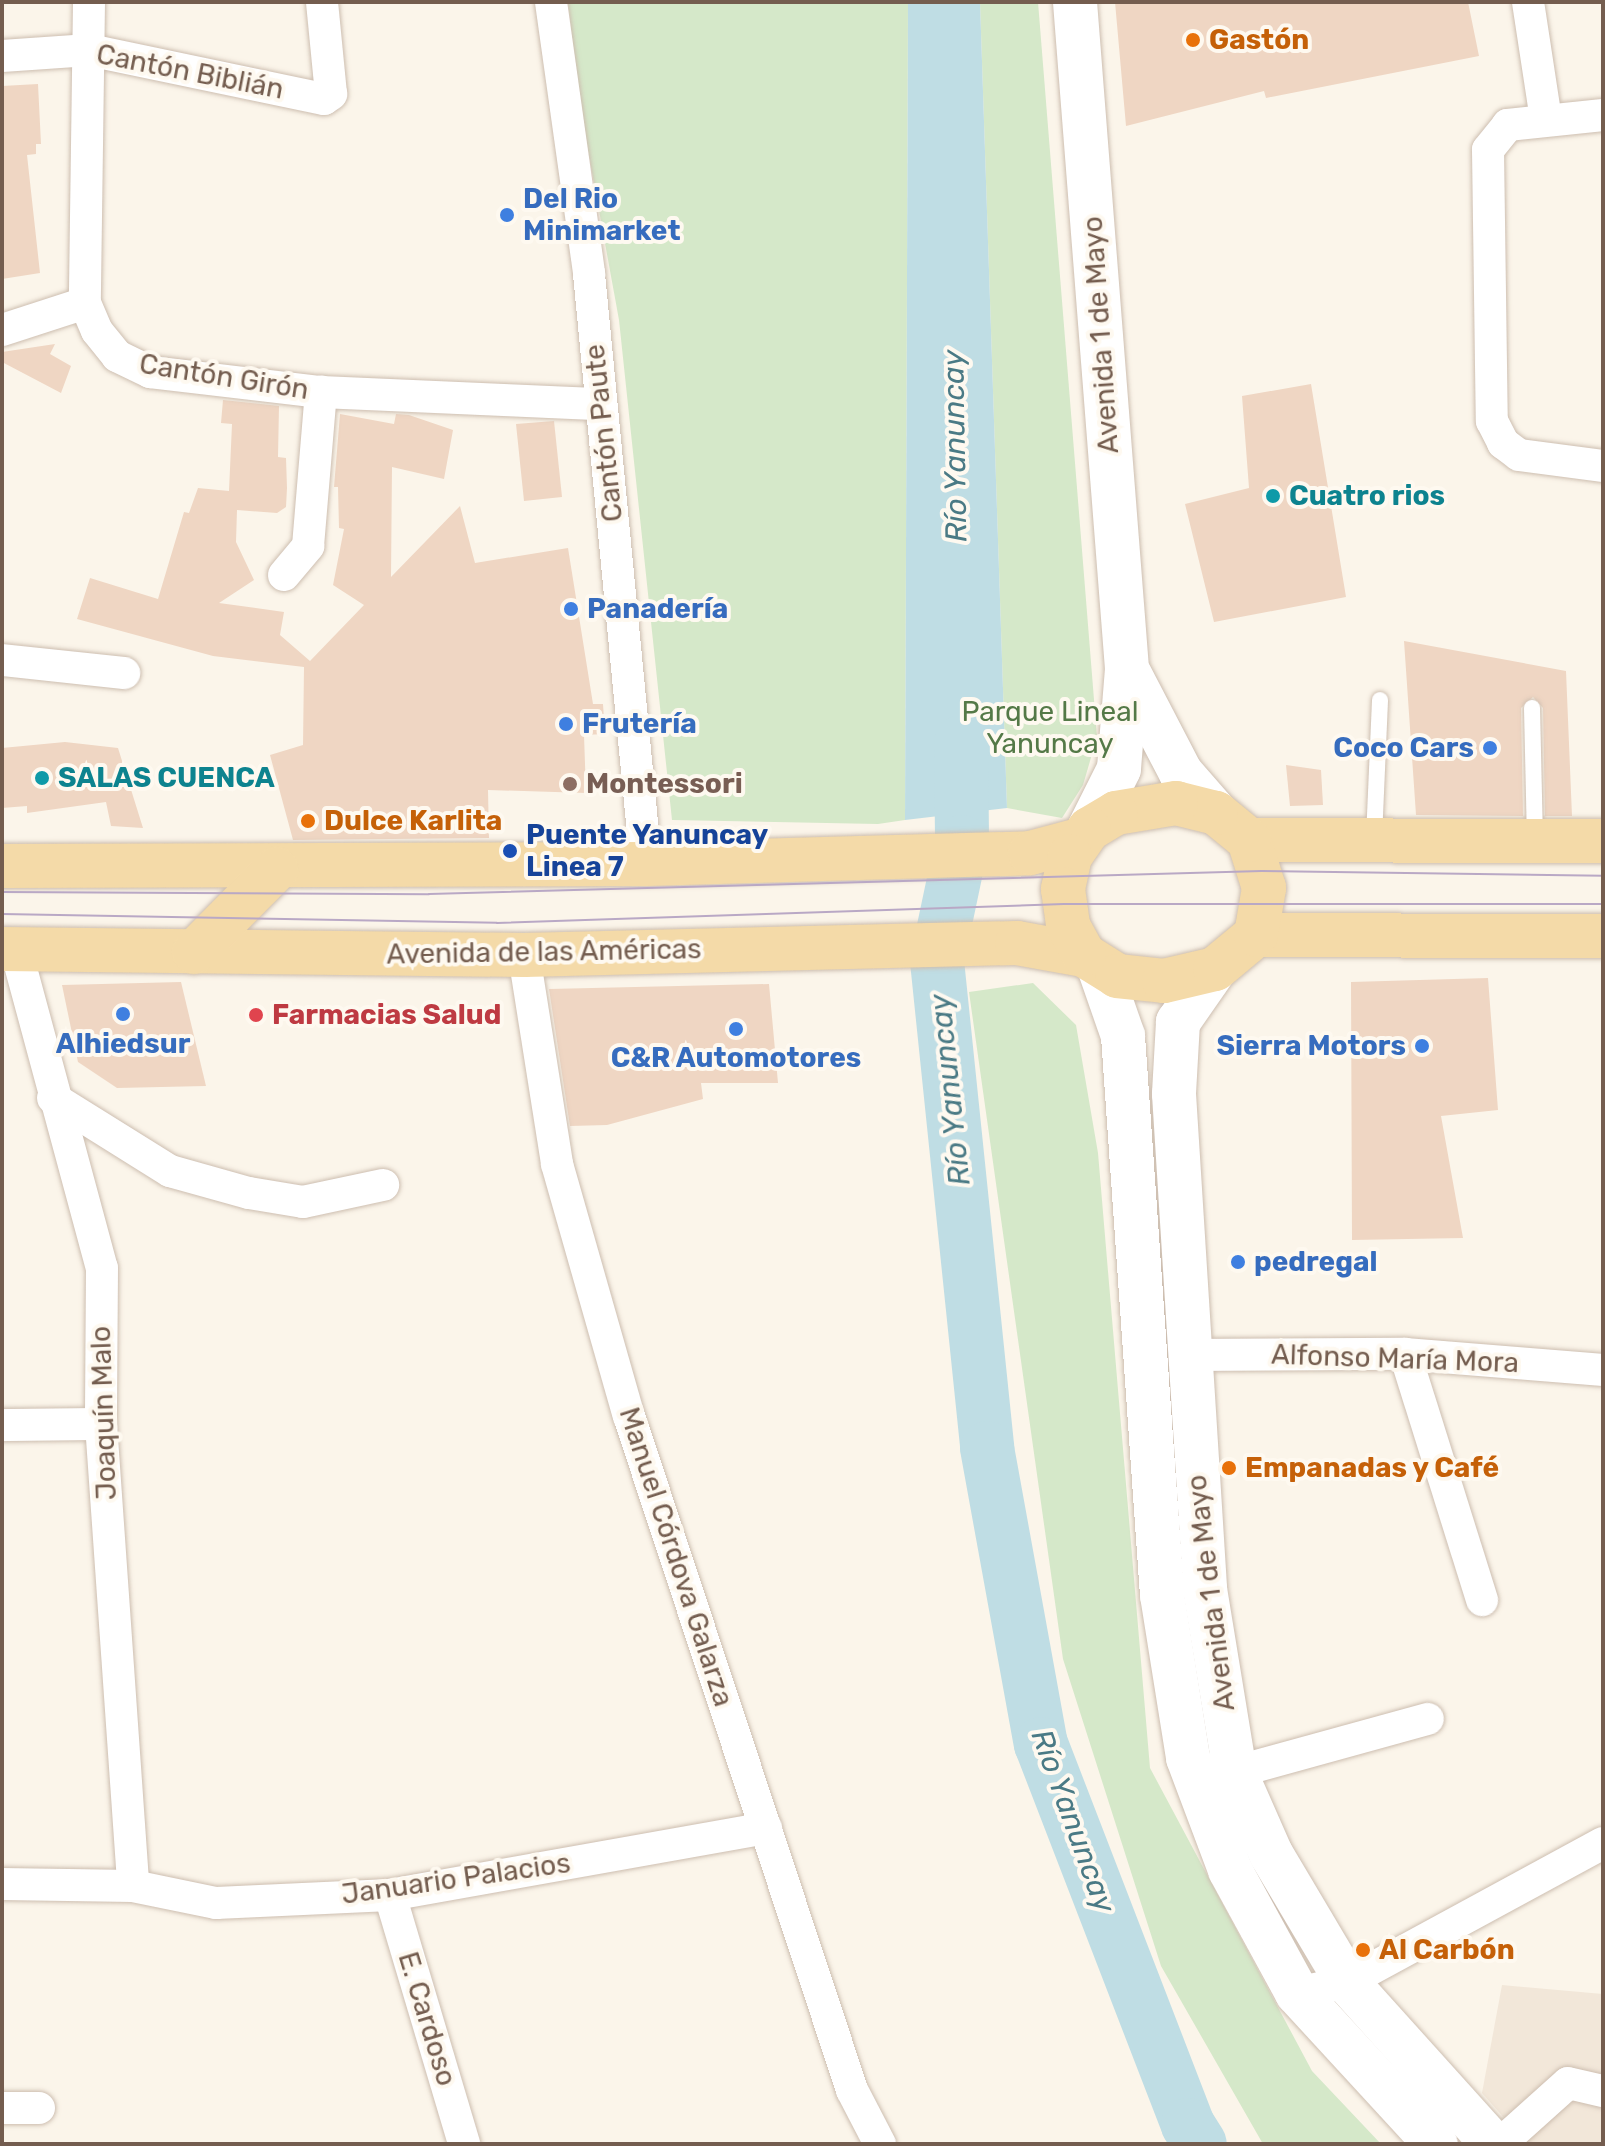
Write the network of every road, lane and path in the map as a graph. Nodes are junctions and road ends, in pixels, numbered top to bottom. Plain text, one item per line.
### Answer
1 (89, 2) edge
2 (322, 2) edge
3 (551, 2) edge
4 (1075, 2) edge
5 (1528, 2) edge
6 (89, 50) junction
7 (2, 56) edge
8 (1603, 115) edge
9 (1546, 119) junction
10 (85, 303) junction
11 (2, 330) edge
12 (321, 392) junction
13 (601, 404) junction
14 (1603, 466) edge
15 (284, 575) dead end
16 (2, 660) edge
17 (1127, 669) junction
18 (124, 673) dead end
19 (1380, 700) dead end
20 (1532, 708) dead end
21 (1216, 813) junction
22 (1084, 835) junction
23 (1249, 840) junction
24 (1603, 841) edge
25 (1535, 842) junction
26 (1374, 843) junction
27 (646, 864) junction
28 (2, 866) edge
29 (276, 869) junction
30 (1256, 935) junction
31 (1603, 936) edge
32 (9, 950) edge
33 (194, 952) junction
34 (524, 955) junction
35 (1092, 961) junction
36 (1215, 969) junction
37 (53, 1098) junction
38 (383, 1185) dead end
39 (1405, 1354) junction
40 (1187, 1355) junction
41 (1603, 1370) edge
42 (101, 1424) junction
43 (2, 1425) edge
44 (1482, 1600) dead end
45 (1428, 1719) dead end
46 (1235, 1772) junction
47 (766, 1828) junction
48 (1603, 1843) edge
49 (2, 1884) edge
50 (133, 1886) junction
51 (390, 1895) junction
52 (1347, 1982) junction
53 (1297, 1993) junction
54 (1603, 2091) edge
55 (2, 2108) edge
56 (39, 2108) dead end
57 (464, 2144) edge
58 (880, 2144) edge
59 (1436, 2144) edge
60 (1493, 2144) edge
61 (1500, 2144) edge

1 - 6 street, Cantón Girón
2 - 6 street, Cantón Biblián
3 - 13 street, Cantón Paute
4 - 17 main road, Avenida 1 de Mayo
5 - 9 street
6 - 7 street, Cantón Biblián
6 - 10 street, Cantón Girón
8 - 9 street
9 - 14 street
10 - 11 street
10 - 12 street, Cantón Girón
12 - 13 street, Cantón Girón
12 - 15 street
13 - 27 street, Cantón Paute
16 - 18 street
17 - 21 main road, Avenida 1 de Mayo
17 - 22 main road, Avenida 1 de Mayo
19 - 26 lane
20 - 25 lane
21 - 22 main road
21 - 23 main road
22 - 27 main road
22 - 35 main road
23 - 26 main road
23 - 30 main road
24 - 25 main road
25 - 26 main road
27 - 29 main road
28 - 29 main road
29 - 33 main road
30 - 31 main road
30 - 36 main road, Avenida de las Américas
32 - 33 main road, Avenida de las Américas
32 - 37 street, Joaquín Malo
33 - 34 main road, Avenida de las Américas
34 - 35 main road, Avenida de las Américas
34 - 47 street, Manuel Córdova Galarza
35 - 36 main road, Avenida de las Américas
35 - 53 main road, Avenida 1 de Mayo
36 - 40 main road, Avenida 1 de Mayo
37 - 38 street
37 - 42 street, Joaquín Malo
39 - 40 street, Alfonso María Mora
39 - 41 street, Alfonso María Mora
39 - 44 street
40 - 46 main road, Avenida 1 de Mayo
42 - 43 street
42 - 50 street, Joaquín Malo
45 - 46 street
46 - 52 main road, Avenida 1 de Mayo
47 - 51 street, Januario Palacios
47 - 58 street, Manuel Córdova Galarza
48 - 52 street
49 - 50 street, Januario Palacios
50 - 51 street, Januario Palacios
51 - 57 street, E. Cardoso
52 - 53 street
52 - 60 main road, Avenida 1 de Mayo
53 - 59 main road, Avenida 1 de Mayo
54 - 61 street
55 - 56 street

